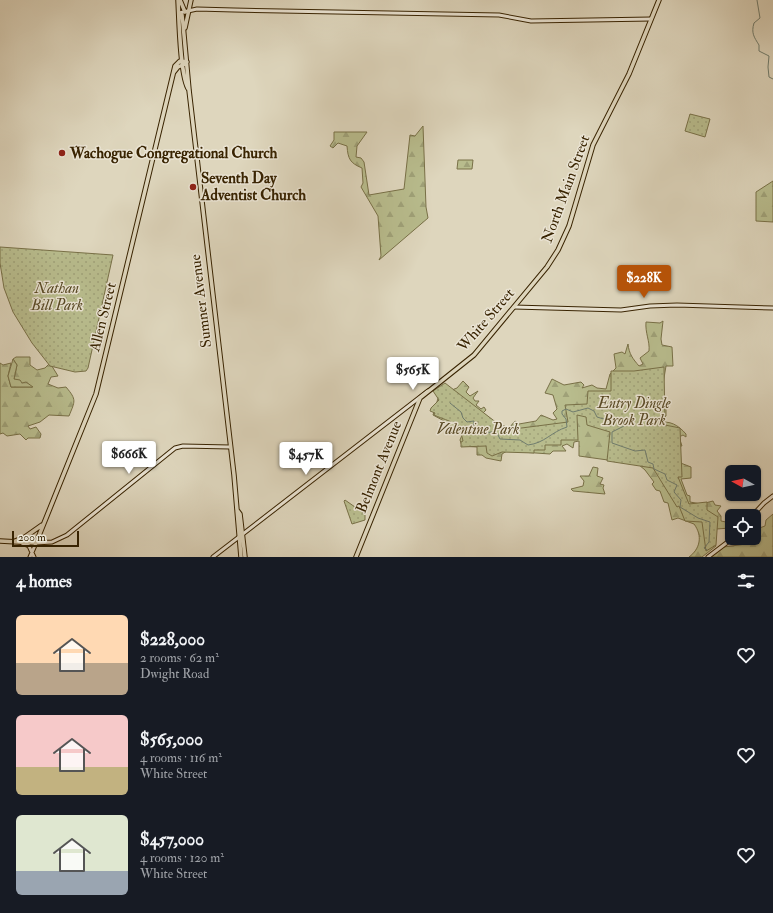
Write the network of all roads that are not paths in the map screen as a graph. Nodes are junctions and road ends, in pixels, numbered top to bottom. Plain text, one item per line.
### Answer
1 (179, 0) edge
2 (191, 0) edge
3 (659, 0) edge
4 (186, 11) junction
5 (179, 12) junction
6 (650, 19) junction
7 (184, 36) junction
8 (185, 61) junction
9 (183, 66) junction
10 (173, 74) junction
11 (189, 90) junction
12 (526, 293) joint
13 (514, 307) junction
14 (773, 308) edge
15 (429, 390) junction
16 (408, 406) junction
17 (416, 408) junction
18 (230, 447) junction
19 (773, 496) edge
20 (758, 509) edge
21 (44, 523) junction
22 (241, 535) junction
23 (0, 541) edge
24 (14, 542) junction
25 (36, 542) junction
26 (725, 544) edge
27 (32, 556) edge
28 (213, 557) edge
29 (241, 557) edge
30 (244, 557) edge
31 (356, 557) edge
32 (708, 557) edge

1 - 4 main road, Sumner Avenue
1 - 5 main road, Sumner Avenue
2 - 4 main road
3 - 6 main road, North Main Street
4 - 5 main road
4 - 6 main road
4 - 7 main road
5 - 7 main road, Sumner Avenue
5 - 8 main road, Sumner Avenue
6 - 12 main road, North Main Street
7 - 8 main road, Sumner Avenue
8 - 9 main road, Sumner Avenue
8 - 10 main road, Allen Street
8 - 11 main road, Sumner Avenue
9 - 10 main road
9 - 11 main road, Sumner Avenue
10 - 21 main road, Allen Street
11 - 18 main road, Sumner Avenue
12 - 13 main road, White Street
13 - 14 main road
13 - 15 main road, White Street
15 - 16 main road, White Street
15 - 17 main road, Belmont Avenue
16 - 17 main road
16 - 22 main road, White Street
17 - 31 main road, Belmont Avenue
18 - 22 main road, Sumner Avenue
18 - 25 main road
19 - 20 main road
21 - 24 main road
21 - 25 main road, Allen Street
22 - 28 main road, White Street
22 - 29 main road, Sumner Avenue
22 - 30 main road, Sumner Avenue
23 - 24 main road
24 - 25 main road
24 - 27 main road
25 - 27 main road, Allen Street
26 - 32 main road

